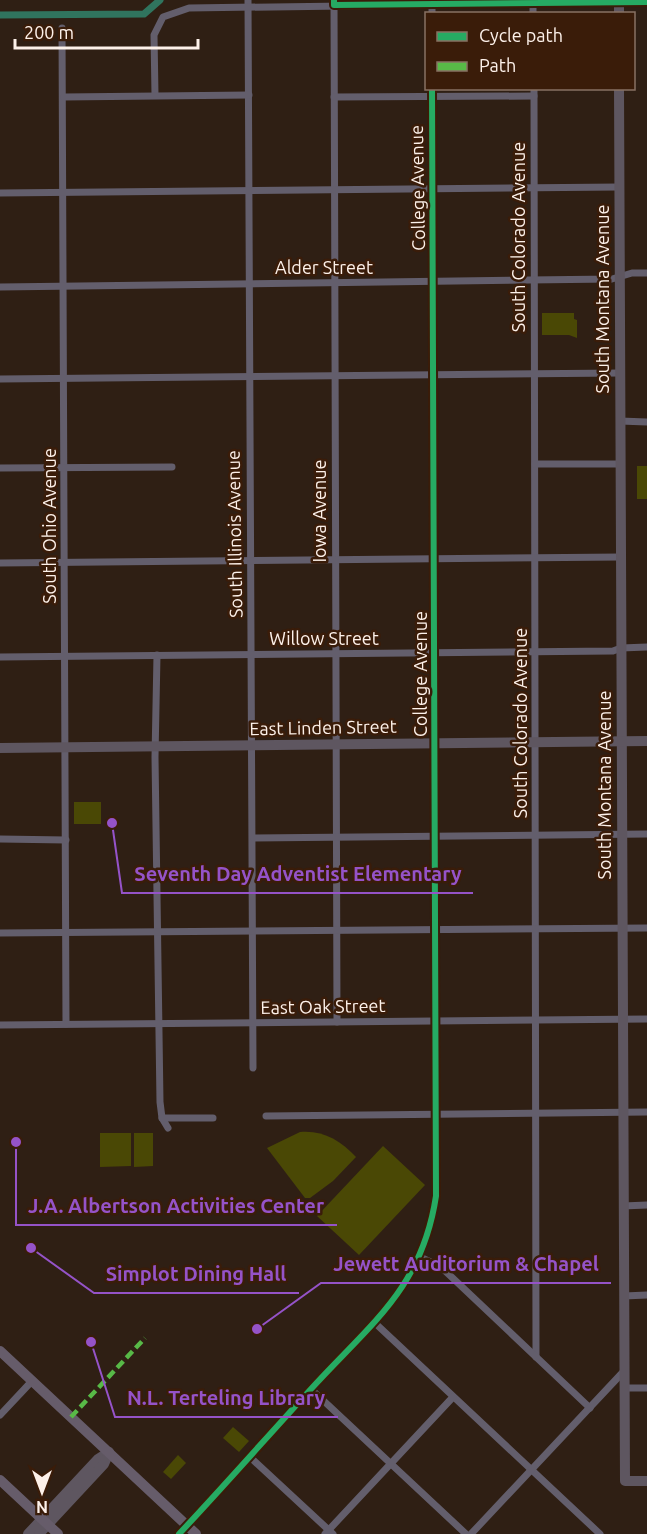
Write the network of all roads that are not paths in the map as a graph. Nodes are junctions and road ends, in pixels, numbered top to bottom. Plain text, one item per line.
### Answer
1 (432, 1) edge
2 (533, 1) edge
3 (334, 2) edge
4 (647, 2) edge
5 (248, 3) edge
6 (619, 5) edge
7 (62, 28) dead end
8 (432, 90) edge
9 (619, 90) edge
10 (534, 92) edge
11 (249, 94) junction
12 (155, 95) junction
13 (64, 97) junction
14 (334, 97) junction
15 (432, 97) junction
16 (620, 186) junction
17 (535, 189) junction
18 (433, 190) junction
19 (334, 191) junction
20 (64, 192) junction
21 (248, 192) junction
22 (0, 193) edge
23 (647, 273) edge
24 (620, 277) junction
25 (534, 281) junction
26 (334, 283) junction
27 (434, 283) junction
28 (248, 284) junction
29 (0, 287) edge
30 (64, 287) junction
31 (534, 374) junction
32 (620, 374) junction
33 (334, 375) junction
34 (435, 375) junction
35 (248, 376) junction
36 (65, 378) junction
37 (0, 379) edge
38 (620, 421) junction
39 (647, 422) edge
40 (535, 464) junction
41 (621, 464) junction
42 (172, 467) dead end
43 (0, 468) edge
44 (65, 468) junction
45 (621, 557) junction
46 (535, 558) junction
47 (436, 560) junction
48 (335, 561) junction
49 (249, 562) junction
50 (0, 563) edge
51 (64, 563) junction
52 (647, 647) edge
53 (621, 648) junction
54 (536, 652) junction
55 (335, 653) junction
56 (436, 653) junction
57 (252, 654) junction
58 (65, 656) junction
59 (157, 656) junction
60 (0, 657) edge
61 (622, 741) junction
62 (647, 741) edge
63 (536, 742) junction
64 (436, 744) junction
65 (252, 745) junction
66 (335, 745) junction
67 (156, 746) junction
68 (66, 747) junction
69 (0, 748) edge
70 (536, 834) junction
71 (622, 834) junction
72 (647, 834) edge
73 (436, 836) junction
74 (254, 838) junction
75 (335, 838) junction
76 (0, 839) edge
77 (66, 840) junction
78 (622, 928) junction
79 (647, 928) edge
80 (536, 929) junction
81 (436, 930) junction
82 (253, 931) junction
83 (336, 931) junction
84 (158, 932) junction
85 (0, 933) edge
86 (66, 933) junction
87 (647, 1018) edge
88 (623, 1019) junction
89 (536, 1020) junction
90 (436, 1021) junction
91 (253, 1022) junction
92 (337, 1022) junction
93 (159, 1023) junction
94 (66, 1024) junction
95 (0, 1025) edge
96 (253, 1068) dead end
97 (623, 1112) junction
98 (647, 1112) edge
99 (435, 1113) junction
100 (537, 1113) junction
101 (266, 1116) dead end
102 (162, 1118) junction
103 (213, 1118) dead end
104 (168, 1128) dead end
105 (647, 1205) edge
106 (624, 1206) junction
107 (420, 1257) junction
108 (647, 1295) edge
109 (624, 1296) junction
110 (375, 1323) junction
111 (0, 1351) edge
112 (536, 1357) junction
113 (624, 1371) junction
114 (32, 1381) junction
115 (647, 1388) edge
116 (311, 1389) junction
117 (624, 1389) junction
118 (453, 1396) junction
119 (590, 1408) junction
120 (0, 1415) edge
121 (109, 1452) junction
122 (251, 1458) junction
123 (391, 1464) junction
124 (531, 1470) junction
125 (0, 1480) edge
126 (647, 1481) edge
127 (45, 1522) junction
128 (183, 1530) edge
129 (329, 1533) edge
130 (28, 1534) edge
131 (39, 1534) edge
132 (58, 1534) edge
133 (196, 1534) edge
134 (466, 1534) edge
135 (471, 1534) edge
136 (600, 1534) edge

1 - 2 street
1 - 3 street
2 - 6 street
3 - 5 street
3 - 14 street, Iowa Avenue
4 - 6 street
5 - 11 street, South Illinois Avenue
5 - 12 street
7 - 13 street, South Ohio Avenue
8 - 15 street, College Avenue
9 - 16 street, South Montana Avenue
10 - 15 street
10 - 17 street, South Colorado Avenue
11 - 12 street
11 - 21 street, South Illinois Avenue
12 - 13 street
13 - 20 street, South Ohio Avenue
14 - 15 street
14 - 19 street, Iowa Avenue
15 - 18 street, College Avenue
16 - 17 street
16 - 24 street, South Montana Avenue
17 - 18 street
17 - 25 street, South Colorado Avenue
18 - 19 street
18 - 27 street, College Avenue
19 - 21 street
19 - 26 street, Iowa Avenue
20 - 21 street
20 - 22 street
20 - 30 street, South Ohio Avenue
21 - 28 street, South Illinois Avenue
23 - 24 street, Alder Street
24 - 25 street, Alder Street
24 - 32 street, South Montana Avenue
25 - 27 street, Alder Street
25 - 31 street, South Colorado Avenue
26 - 27 street, Alder Street
26 - 28 street, Alder Street
26 - 33 street, Iowa Avenue
27 - 34 street, College Avenue
28 - 30 street, Alder Street
28 - 35 street, South Illinois Avenue
29 - 30 street, Alder Street
30 - 36 street, South Ohio Avenue
31 - 32 street
31 - 34 street
31 - 40 street, South Colorado Avenue
32 - 38 street, South Montana Avenue
33 - 34 street
33 - 35 street
33 - 48 street, Iowa Avenue
34 - 47 street, College Avenue
35 - 36 street
35 - 49 street, South Illinois Avenue
36 - 37 street
36 - 44 street, South Ohio Avenue
38 - 39 street
38 - 41 street, South Montana Avenue
40 - 41 street
40 - 46 street, South Colorado Avenue
41 - 45 street, South Montana Avenue
42 - 44 street
43 - 44 street
44 - 51 street, South Ohio Avenue
45 - 46 street
45 - 53 street, South Montana Avenue
46 - 47 street
46 - 54 street, South Colorado Avenue
47 - 48 street
47 - 56 street, College Avenue
48 - 49 street
48 - 55 street, Iowa Avenue
49 - 51 street
49 - 57 street, South Illinois Avenue
50 - 51 street
51 - 58 street, South Ohio Avenue
52 - 53 street, Willow Street
53 - 54 street, Willow Street
53 - 61 street, South Montana Avenue
54 - 56 street, Willow Street
54 - 63 street, South Colorado Avenue
55 - 56 street, Willow Street
55 - 57 street, Willow Street
55 - 66 street, Iowa Avenue
56 - 64 street, College Avenue
57 - 59 street, Willow Street
57 - 65 street, South Illinois Avenue
58 - 59 street, Willow Street
58 - 60 street, Willow Street
58 - 68 street, South Ohio Avenue
59 - 67 street
61 - 62 street, East Linden Street
61 - 63 street, East Linden Street
61 - 71 street, South Montana Avenue
63 - 64 street, East Linden Street
63 - 70 street, South Colorado Avenue
64 - 66 street, East Linden Street
64 - 73 street, College Avenue
65 - 66 street, East Linden Street
65 - 67 street, East Linden Street
65 - 74 street, South Illinois Avenue
66 - 75 street, Iowa Avenue
67 - 68 street, East Linden Street
67 - 84 street
68 - 69 street, East Linden Street
68 - 77 street, South Ohio Avenue
70 - 71 street
70 - 73 street
70 - 80 street, South Colorado Avenue
71 - 72 street
71 - 78 street, South Montana Avenue
73 - 75 street
73 - 81 street, College Avenue
74 - 75 street
74 - 82 street, South Illinois Avenue
75 - 83 street, Iowa Avenue
76 - 77 street
77 - 86 street, South Ohio Avenue
78 - 79 street
78 - 80 street
78 - 88 street, South Montana Avenue
80 - 81 street
80 - 89 street, South Colorado Avenue
81 - 83 street
81 - 90 street, College Avenue
82 - 83 street
82 - 84 street
82 - 91 street, South Illinois Avenue
83 - 92 street, Iowa Avenue
84 - 86 street
84 - 93 street
85 - 86 street
86 - 94 street, South Ohio Avenue
87 - 88 street, East Oak Street
88 - 89 street, East Oak Street
88 - 97 street, South Montana Avenue
89 - 90 street, East Oak Street
89 - 100 street, South Colorado Avenue
90 - 92 street, East Oak Street
90 - 99 street, College Avenue
91 - 92 street, East Oak Street
91 - 93 street, East Oak Street
91 - 96 street, South Illinois Avenue
93 - 94 street, East Oak Street
93 - 102 street
94 - 95 street, East Oak Street
97 - 98 street
97 - 100 street
97 - 106 street, South Montana Avenue
99 - 100 street
99 - 101 street
99 - 107 street, College Avenue
100 - 112 street, South Colorado Avenue
102 - 103 street
102 - 104 street
105 - 106 street
106 - 109 street, South Montana Avenue
107 - 110 street, College Avenue
107 - 112 street
108 - 109 street
109 - 113 street, South Montana Avenue
110 - 116 street, College Avenue
110 - 118 street
111 - 114 main road
112 - 119 street
113 - 117 street, South Montana Avenue
113 - 119 street
114 - 120 street
114 - 121 main road
115 - 117 street
116 - 122 street, College Avenue
116 - 123 street
117 - 126 street, South Montana Avenue
118 - 123 street
118 - 124 street
119 - 124 street
121 - 127 street
121 - 128 main road
122 - 128 street, College Avenue
122 - 129 street
123 - 129 street
123 - 134 street
124 - 135 street
124 - 136 street
125 - 127 main road
127 - 130 street
127 - 131 street
127 - 132 main road
128 - 133 main road

